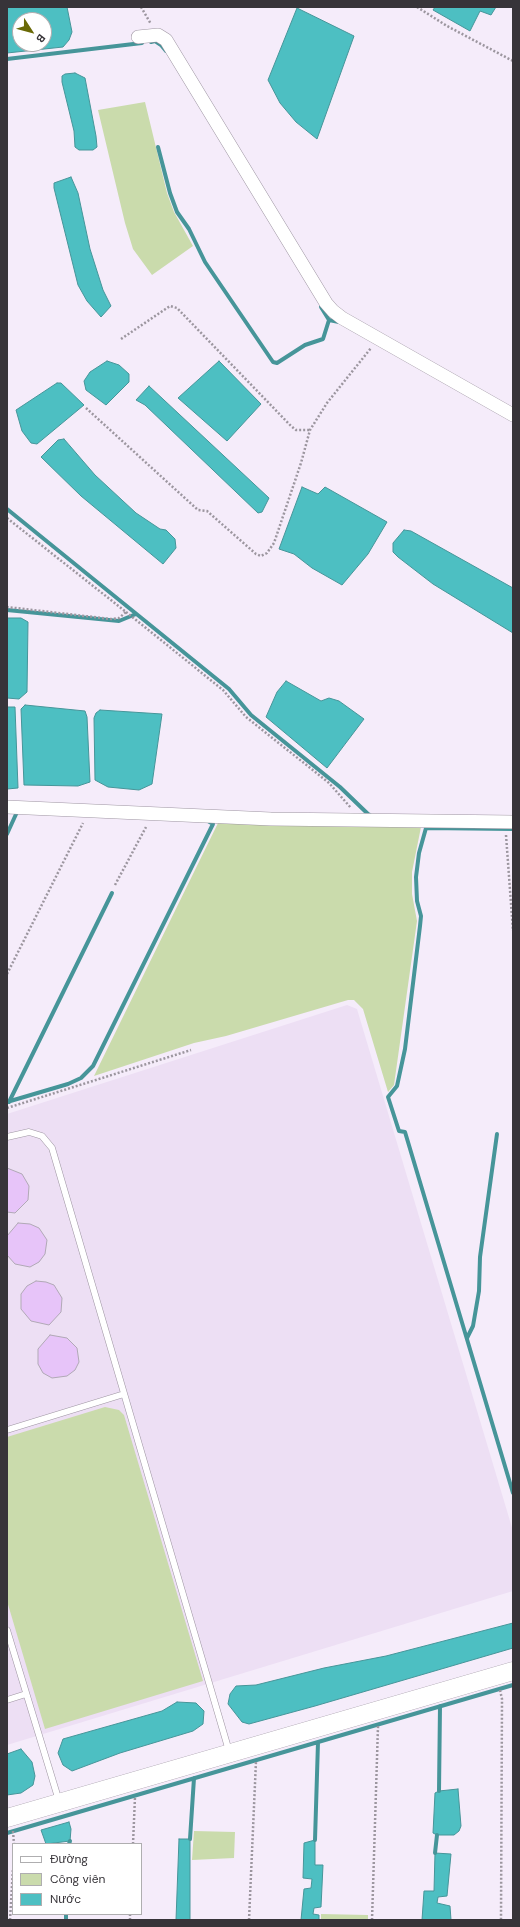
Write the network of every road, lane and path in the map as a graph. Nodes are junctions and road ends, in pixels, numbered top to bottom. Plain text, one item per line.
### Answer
1 (141, 7) edge
2 (417, 7) edge
3 (158, 35) junction
4 (138, 37) dead end
5 (513, 61) edge
6 (121, 339) dead end
7 (379, 339) junction
8 (86, 408) dead end
9 (513, 415) edge
10 (310, 430) junction
11 (7, 518) edge
12 (7, 607) edge
13 (126, 612) junction
14 (7, 807) edge
15 (86, 811) junction
16 (153, 814) junction
17 (360, 820) junction
18 (509, 822) edge
19 (115, 885) dead end
20 (513, 931) edge
21 (7, 974) edge
22 (191, 1050) dead end
23 (7, 1108) edge
24 (7, 1137) edge
25 (124, 1394) junction
26 (7, 1430) edge
27 (7, 1630) edge
28 (505, 1674) edge
29 (26, 1694) junction
30 (7, 1700) edge
31 (378, 1711) junction
32 (257, 1745) junction
33 (230, 1752) junction
34 (136, 1780) junction
35 (59, 1803) junction
36 (7, 1818) edge
37 (133, 1843) edge
38 (12, 1885) edge
39 (10, 1920) edge
40 (249, 1920) edge
41 (372, 1920) edge
42 (501, 1920) edge

1 - 3 path
2 - 5 path
3 - 4 street
3 - 7 street
6 - 10 path
7 - 9 street
7 - 10 path
8 - 10 path
11 - 13 path
12 - 13 path
13 - 17 path
14 - 15 street
15 - 16 street
15 - 21 path
16 - 17 street
16 - 19 path
17 - 18 street
18 - 20 path
22 - 23 path
24 - 25 lane
25 - 26 lane
25 - 33 lane
27 - 29 lane
28 - 31 street
28 - 42 path
29 - 30 lane
29 - 35 lane
31 - 32 street
31 - 41 path
32 - 33 street
32 - 40 path
33 - 34 street
34 - 35 street
34 - 37 path
35 - 36 street
38 - 39 path

